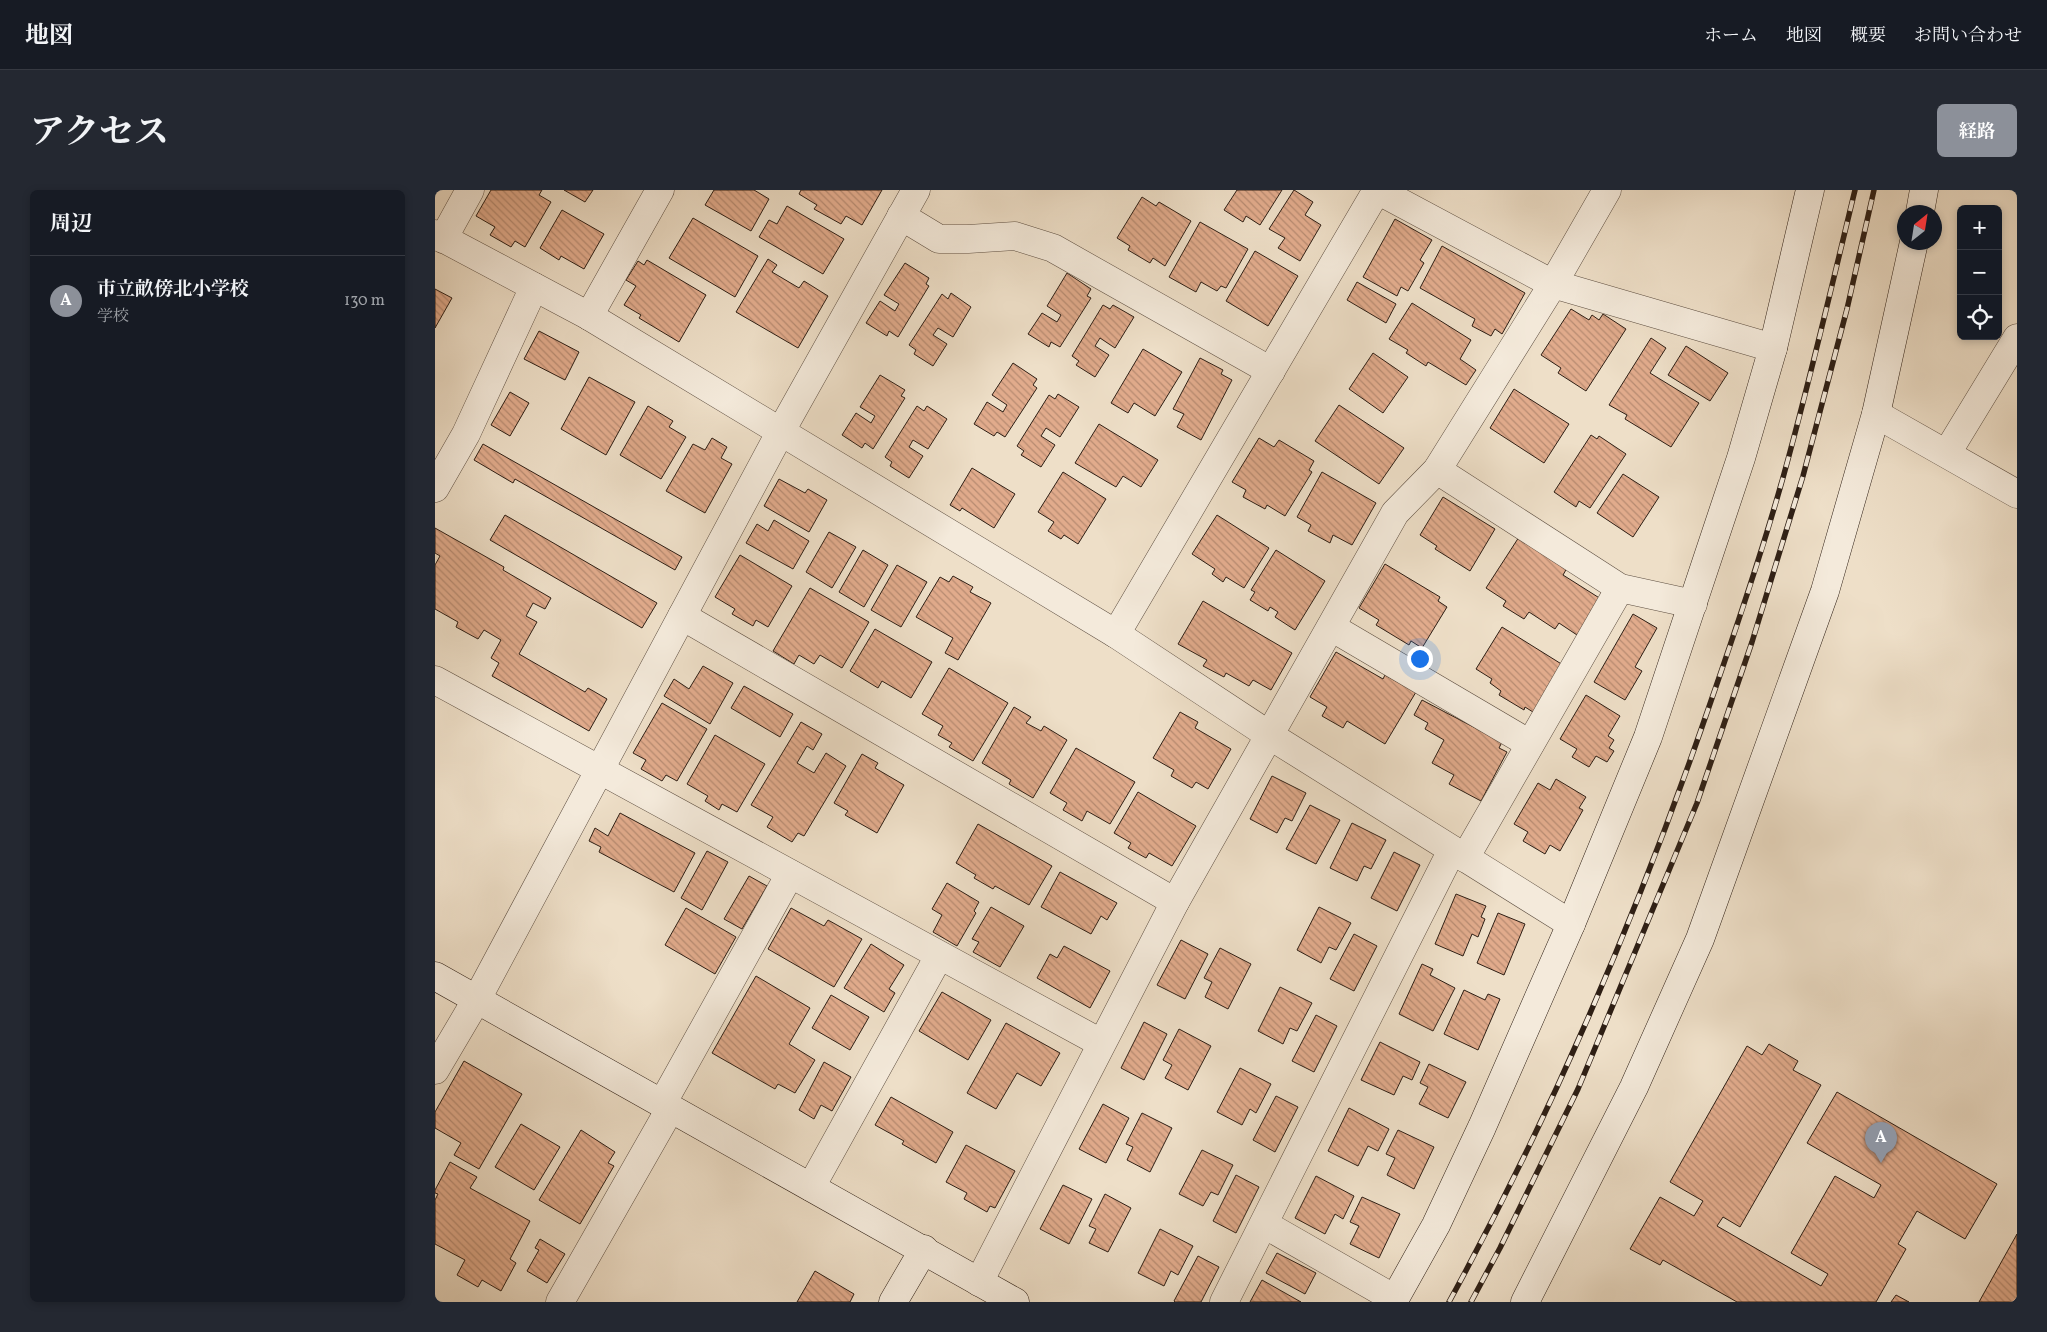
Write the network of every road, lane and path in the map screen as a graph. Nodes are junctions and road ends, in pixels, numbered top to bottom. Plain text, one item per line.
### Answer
1 (471, 190) edge
2 (660, 190) edge
3 (916, 190) edge
4 (1607, 190) edge
5 (1810, 190) edge
6 (1924, 190) edge
7 (1921, 205) edge
8 (901, 216) junction
9 (439, 236) edge
10 (1912, 250) edge
11 (1553, 284) junction
12 (534, 287) junction
13 (589, 316) junction
14 (2017, 338) edge
15 (1773, 348) junction
16 (1271, 371) junction
17 (1876, 414) junction
18 (781, 431) junction
19 (1947, 453) junction
20 (1437, 470) junction
21 (435, 488) edge
22 (2017, 494) edge
23 (1620, 588) junction
24 (1693, 604) junction
25 (682, 616) junction
26 (1331, 627) junction
27 (1116, 634) junction
28 (435, 680) edge
29 (1269, 735) junction
30 (1530, 744) junction
31 (599, 771) junction
32 (1458, 854) junction
33 (790, 874) junction
34 (1175, 902) junction
35 (1571, 924) junction
36 (939, 956) junction
37 (435, 976) edge
38 (477, 999) junction
39 (1101, 1043) junction
40 (435, 1070) edge
41 (666, 1106) junction
42 (811, 1187) junction
43 (1263, 1224) junction
44 (924, 1249) junction
45 (979, 1282) junction
46 (1394, 1300) edge
47 (560, 1302) edge
48 (893, 1302) edge
49 (1015, 1302) edge
50 (1224, 1302) edge
51 (1525, 1302) edge

1 - 9 street
2 - 13 street
3 - 8 street
4 - 11 street
5 - 15 street
6 - 7 street
8 - 16 street
8 - 18 street
9 - 12 street
10 - 17 street
11 - 15 street
11 - 16 street
11 - 20 street
12 - 13 street
12 - 21 street
13 - 18 street
14 - 19 street
15 - 24 street
16 - 27 street
17 - 19 street
17 - 51 street
18 - 25 street
18 - 27 street
19 - 22 street
20 - 23 street
20 - 26 street
23 - 24 street
23 - 30 street
24 - 35 street
25 - 31 street
25 - 34 street
26 - 29 street
26 - 30 street
27 - 29 street
28 - 31 street
29 - 32 street
29 - 34 street
30 - 32 street
31 - 33 street
31 - 38 street
32 - 35 street
32 - 43 street
33 - 36 street
33 - 41 street
34 - 39 street
35 - 46 street
36 - 39 street
36 - 42 street
37 - 38 street
38 - 40 street
38 - 41 street
39 - 45 street
41 - 42 street
41 - 47 street
42 - 44 street
43 - 46 street
43 - 50 street
44 - 45 street
44 - 48 street
45 - 49 street

